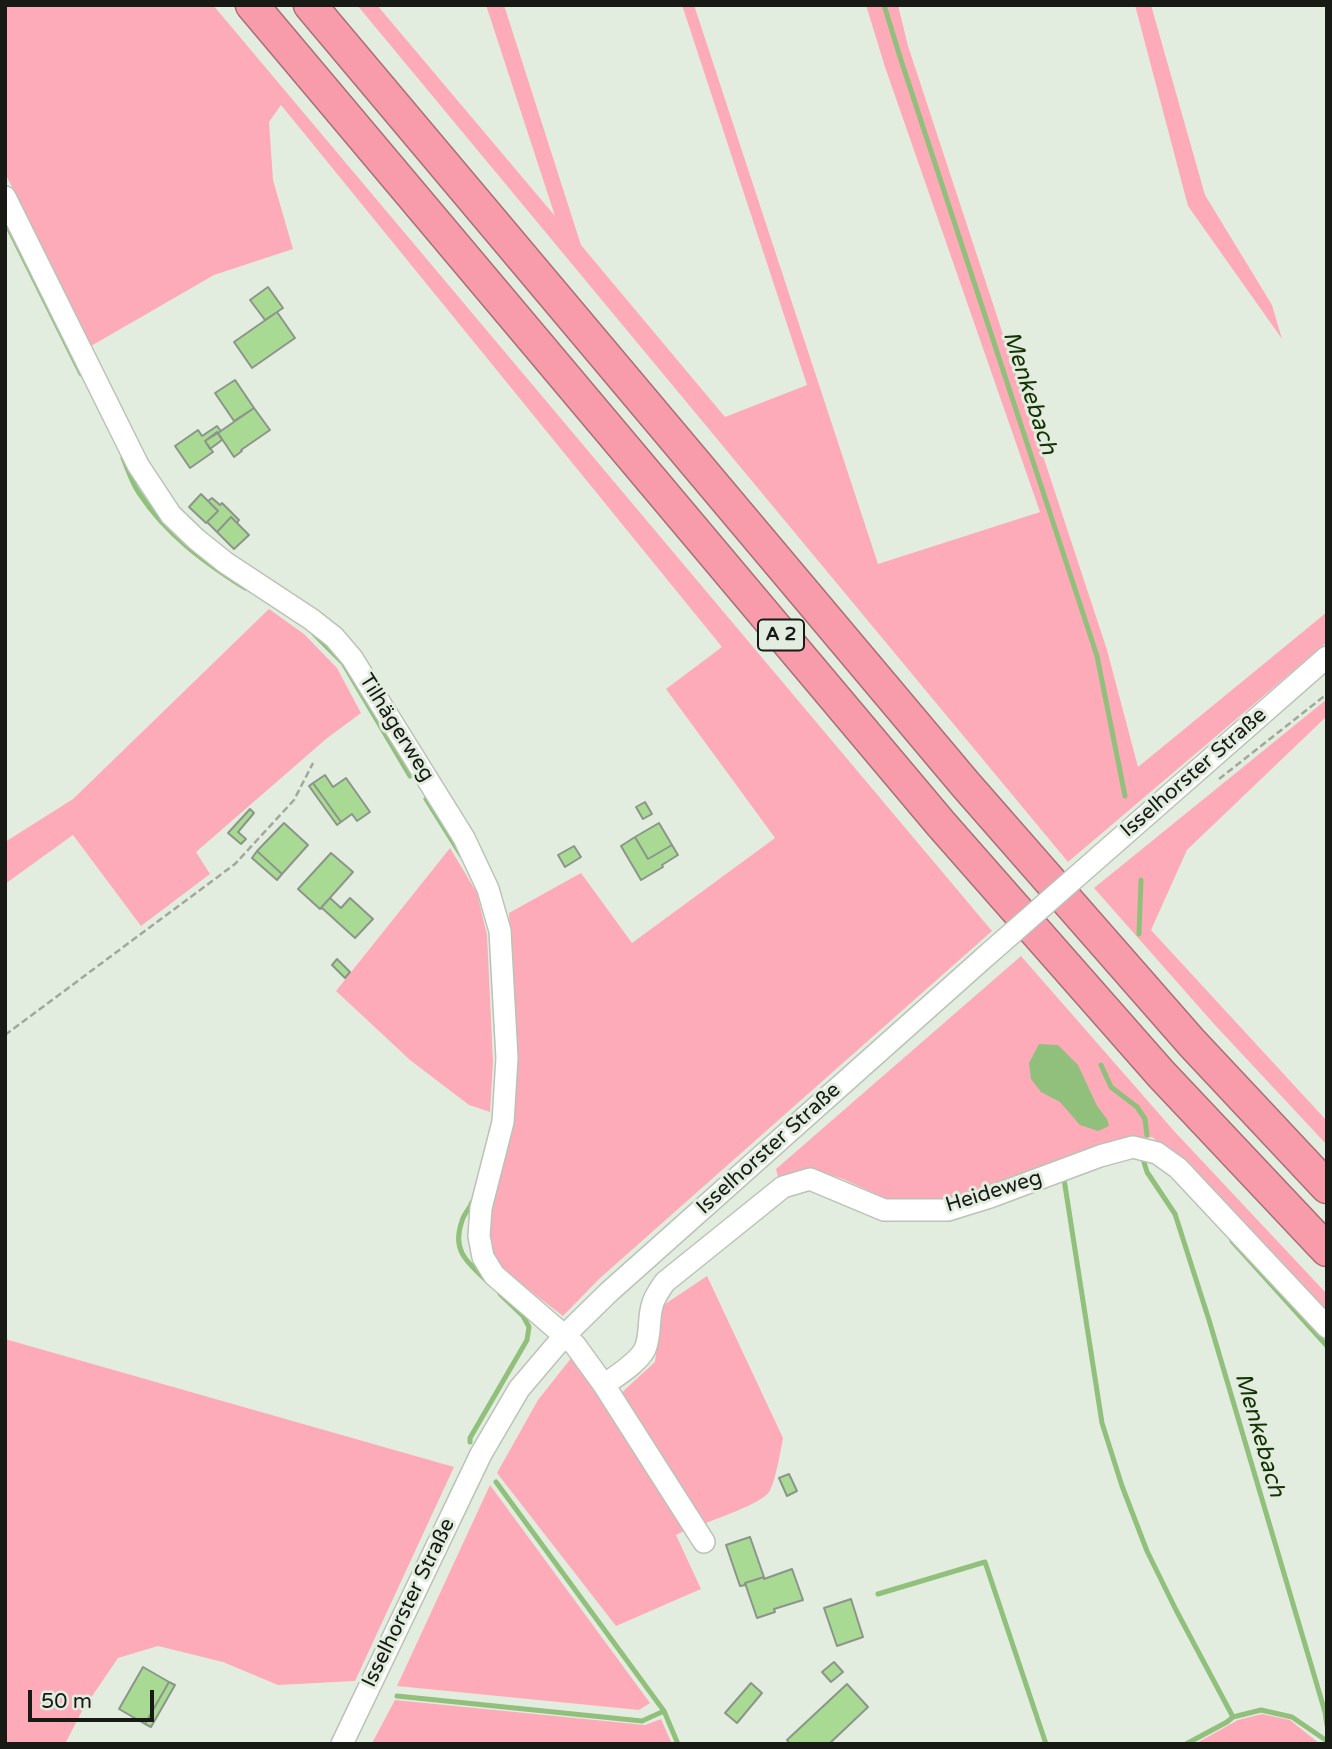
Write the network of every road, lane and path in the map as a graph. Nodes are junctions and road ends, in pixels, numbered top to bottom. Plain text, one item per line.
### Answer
1 (252, 5) edge
2 (310, 5) edge
3 (5, 197) edge
4 (1327, 657) edge
5 (313, 762) dead end
6 (5, 1035) edge
7 (1327, 1186) edge
8 (1327, 1250) edge
9 (1327, 1327) edge
10 (564, 1336) junction
11 (604, 1385) junction
12 (704, 1542) dead end
13 (342, 1744) edge

1 - 8 highway, A 2
2 - 7 highway, A 2
3 - 10 street, Tilhägerweg
4 - 10 street, Isselhorster Straße, bridge
5 - 6 path
9 - 11 street, Heideweg
10 - 11 street
10 - 13 street, Isselhorster Straße
11 - 12 street

